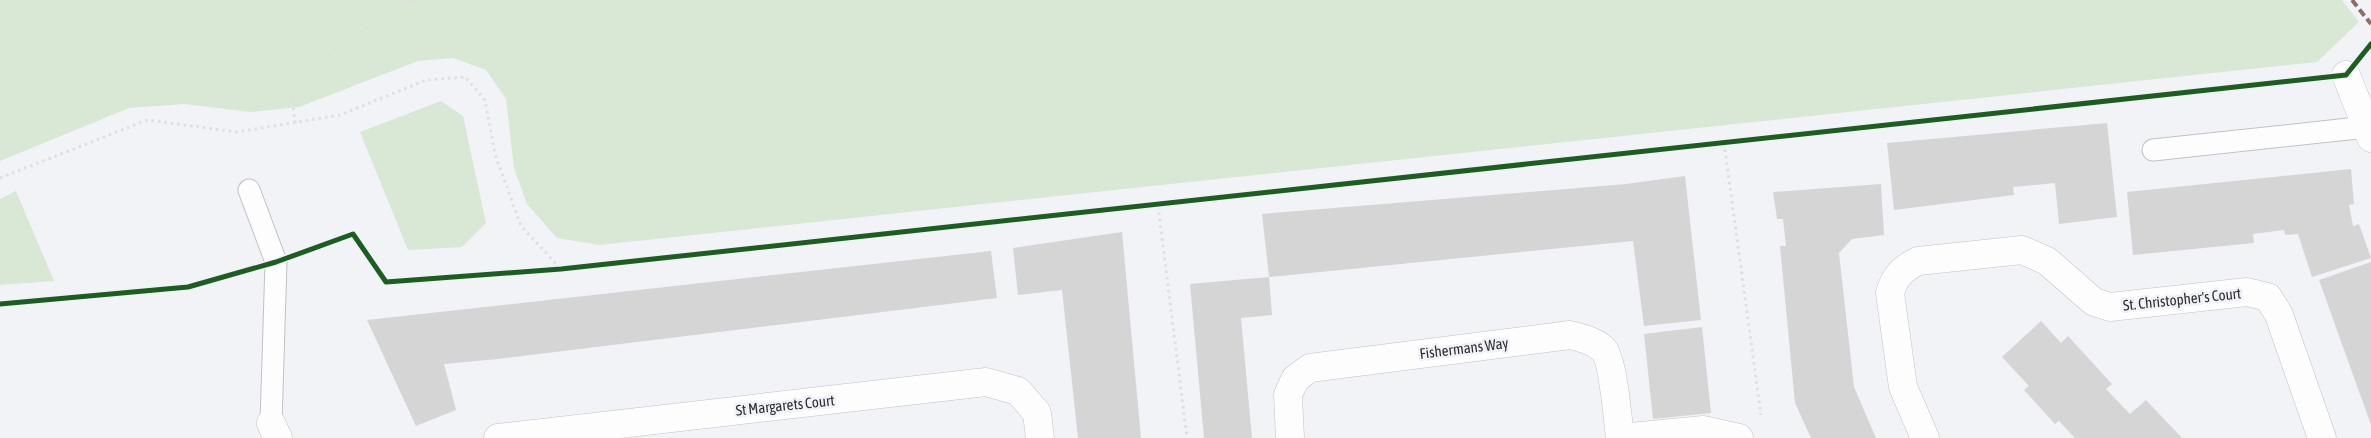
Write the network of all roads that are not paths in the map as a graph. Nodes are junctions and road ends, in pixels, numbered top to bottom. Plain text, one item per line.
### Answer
1 (2346, 75) dead end
2 (2369, 133) edge
3 (2153, 150) dead end
4 (248, 190) dead end
5 (275, 430) edge
6 (498, 438) edge
7 (1040, 438) edge
8 (1290, 438) edge
9 (1620, 438) edge
10 (1739, 438) edge
11 (1925, 438) edge
12 (2322, 438) edge

1 - 2 street
2 - 3 lane
4 - 5 lane
6 - 7 street, St Margarets Court
8 - 9 street, Fishermans Way
9 - 10 street, Fishermans Way
11 - 12 street, St. Christopher's Court

